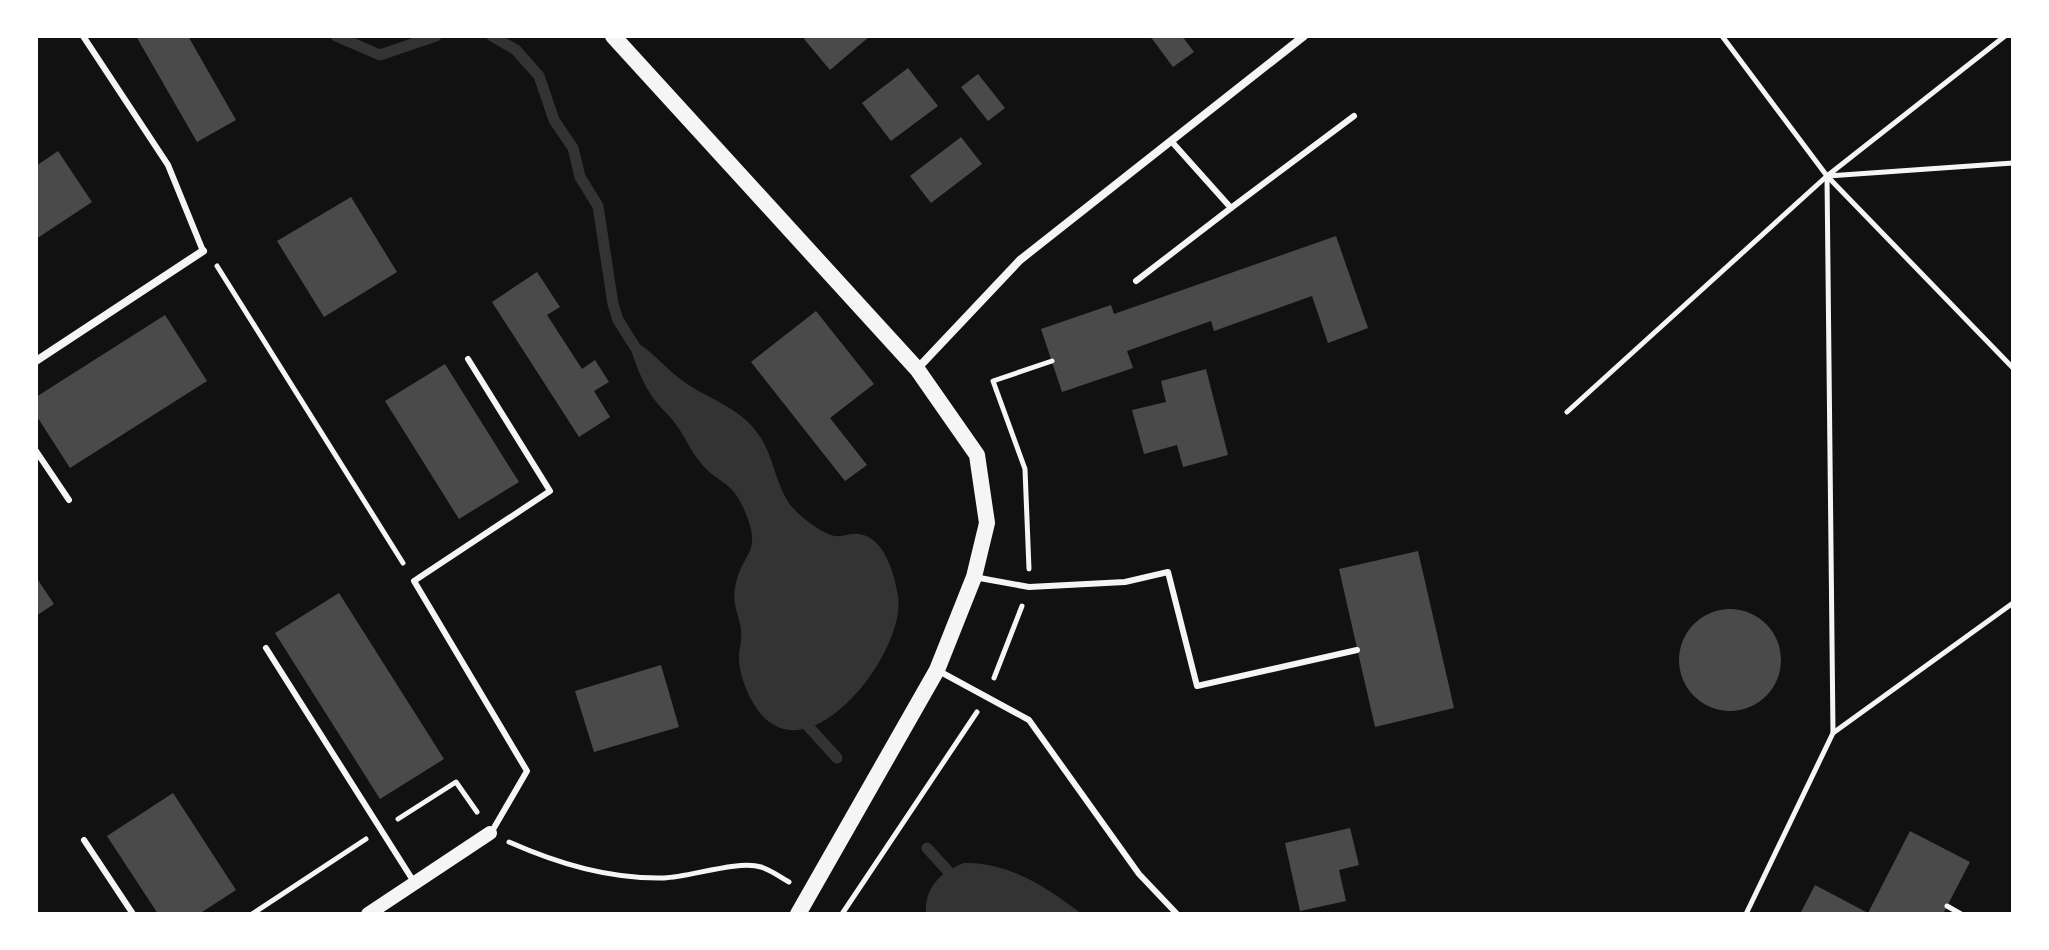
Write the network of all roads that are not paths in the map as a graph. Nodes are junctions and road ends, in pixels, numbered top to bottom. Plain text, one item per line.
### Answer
1 (83, 36) edge
2 (613, 36) edge
3 (1304, 36) edge
4 (1354, 116) dead end
5 (1172, 142) junction
6 (1231, 208) junction
7 (203, 251) joint
8 (1136, 281) dead end
9 (468, 359) dead end
10 (36, 361) edge
11 (917, 369) junction
12 (36, 451) edge
13 (69, 500) dead end
14 (974, 577) junction
15 (266, 648) dead end
16 (1357, 650) dead end
17 (937, 670) junction
18 (490, 833) joint
19 (84, 840) dead end
20 (415, 883) junction
21 (133, 914) edge
22 (368, 914) edge
23 (798, 914) edge
24 (1177, 914) edge

1 - 7 lane
2 - 11 main road
3 - 5 street
4 - 6 lane
5 - 6 lane
5 - 11 street
6 - 8 lane
7 - 10 street
9 - 18 lane
11 - 14 main road
12 - 13 lane
14 - 16 lane
14 - 17 main road
15 - 20 lane
17 - 23 main road
17 - 24 lane
18 - 20 street
19 - 21 lane
20 - 22 street

